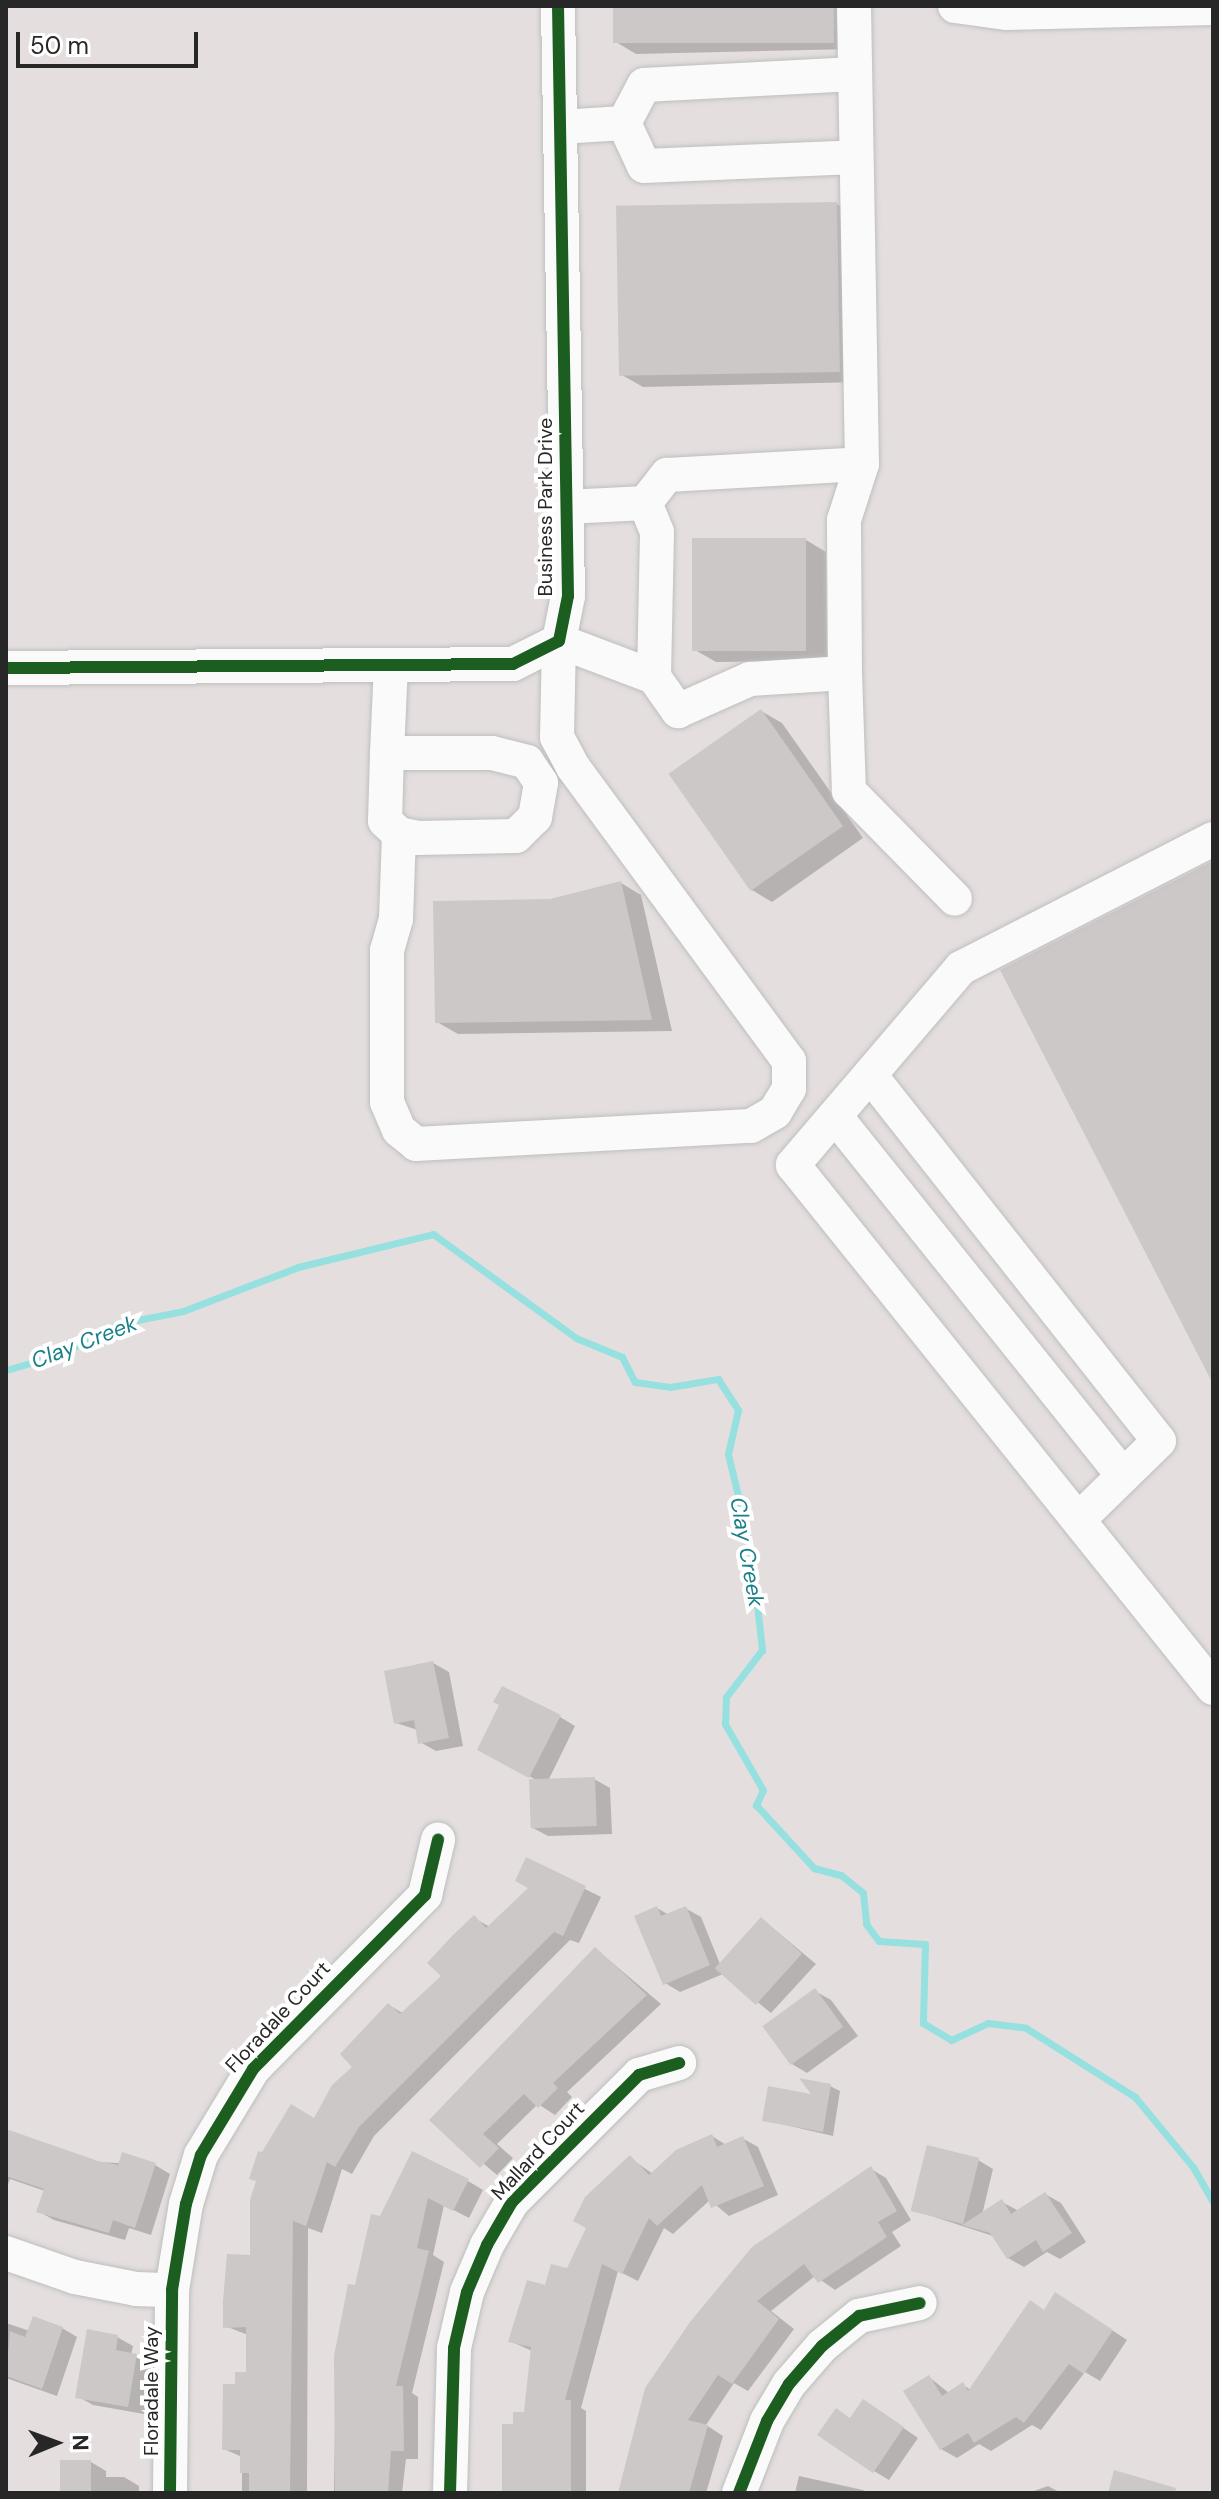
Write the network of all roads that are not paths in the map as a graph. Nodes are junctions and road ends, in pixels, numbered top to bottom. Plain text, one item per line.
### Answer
1 (558, 6) edge
2 (854, 6) edge
3 (955, 6) edge
4 (991, 8) edge
5 (1213, 8) edge
6 (855, 74) junction
7 (624, 123) junction
8 (560, 127) junction
9 (856, 157) junction
10 (862, 464) junction
11 (645, 503) junction
12 (566, 507) junction
13 (559, 641) junction
14 (391, 665) junction
15 (6, 668) edge
16 (845, 673) junction
17 (654, 677) junction
18 (387, 753) junction
19 (573, 767) junction
20 (541, 783) junction
21 (399, 834) junction
22 (1213, 839) edge
23 (955, 899) dead end
24 (870, 1075) junction
25 (835, 1116) junction
26 (1123, 1475) junction
27 (1079, 1519) junction
28 (1213, 1688) edge
29 (438, 1840) dead end
30 (679, 2063) dead end
31 (6, 2253) edge
32 (172, 2290) junction
33 (920, 2303) dead end
34 (170, 2493) edge
35 (450, 2493) edge
36 (739, 2493) edge

1 - 8 street, Business Park Drive
2 - 6 street
3 - 4 street
4 - 5 street
6 - 7 street
6 - 9 street
7 - 8 street
7 - 9 street
8 - 12 street, Business Park Drive
9 - 10 street
10 - 11 street
10 - 16 street
11 - 12 street
11 - 17 street
12 - 13 street, Business Park Drive
13 - 14 street
13 - 17 street
13 - 19 street, Business Park Drive
14 - 15 street
14 - 18 street
16 - 17 street
16 - 23 street
18 - 20 street
18 - 21 street
19 - 20 street
19 - 21 street, Business Park Drive
20 - 21 street
22 - 24 street
24 - 25 street
24 - 26 street
25 - 26 street
25 - 27 street
26 - 27 street
27 - 28 street
29 - 32 street, Floradale Court
30 - 35 street, Mallard Court
31 - 32 street
32 - 34 street, Floradale Way
33 - 36 street

